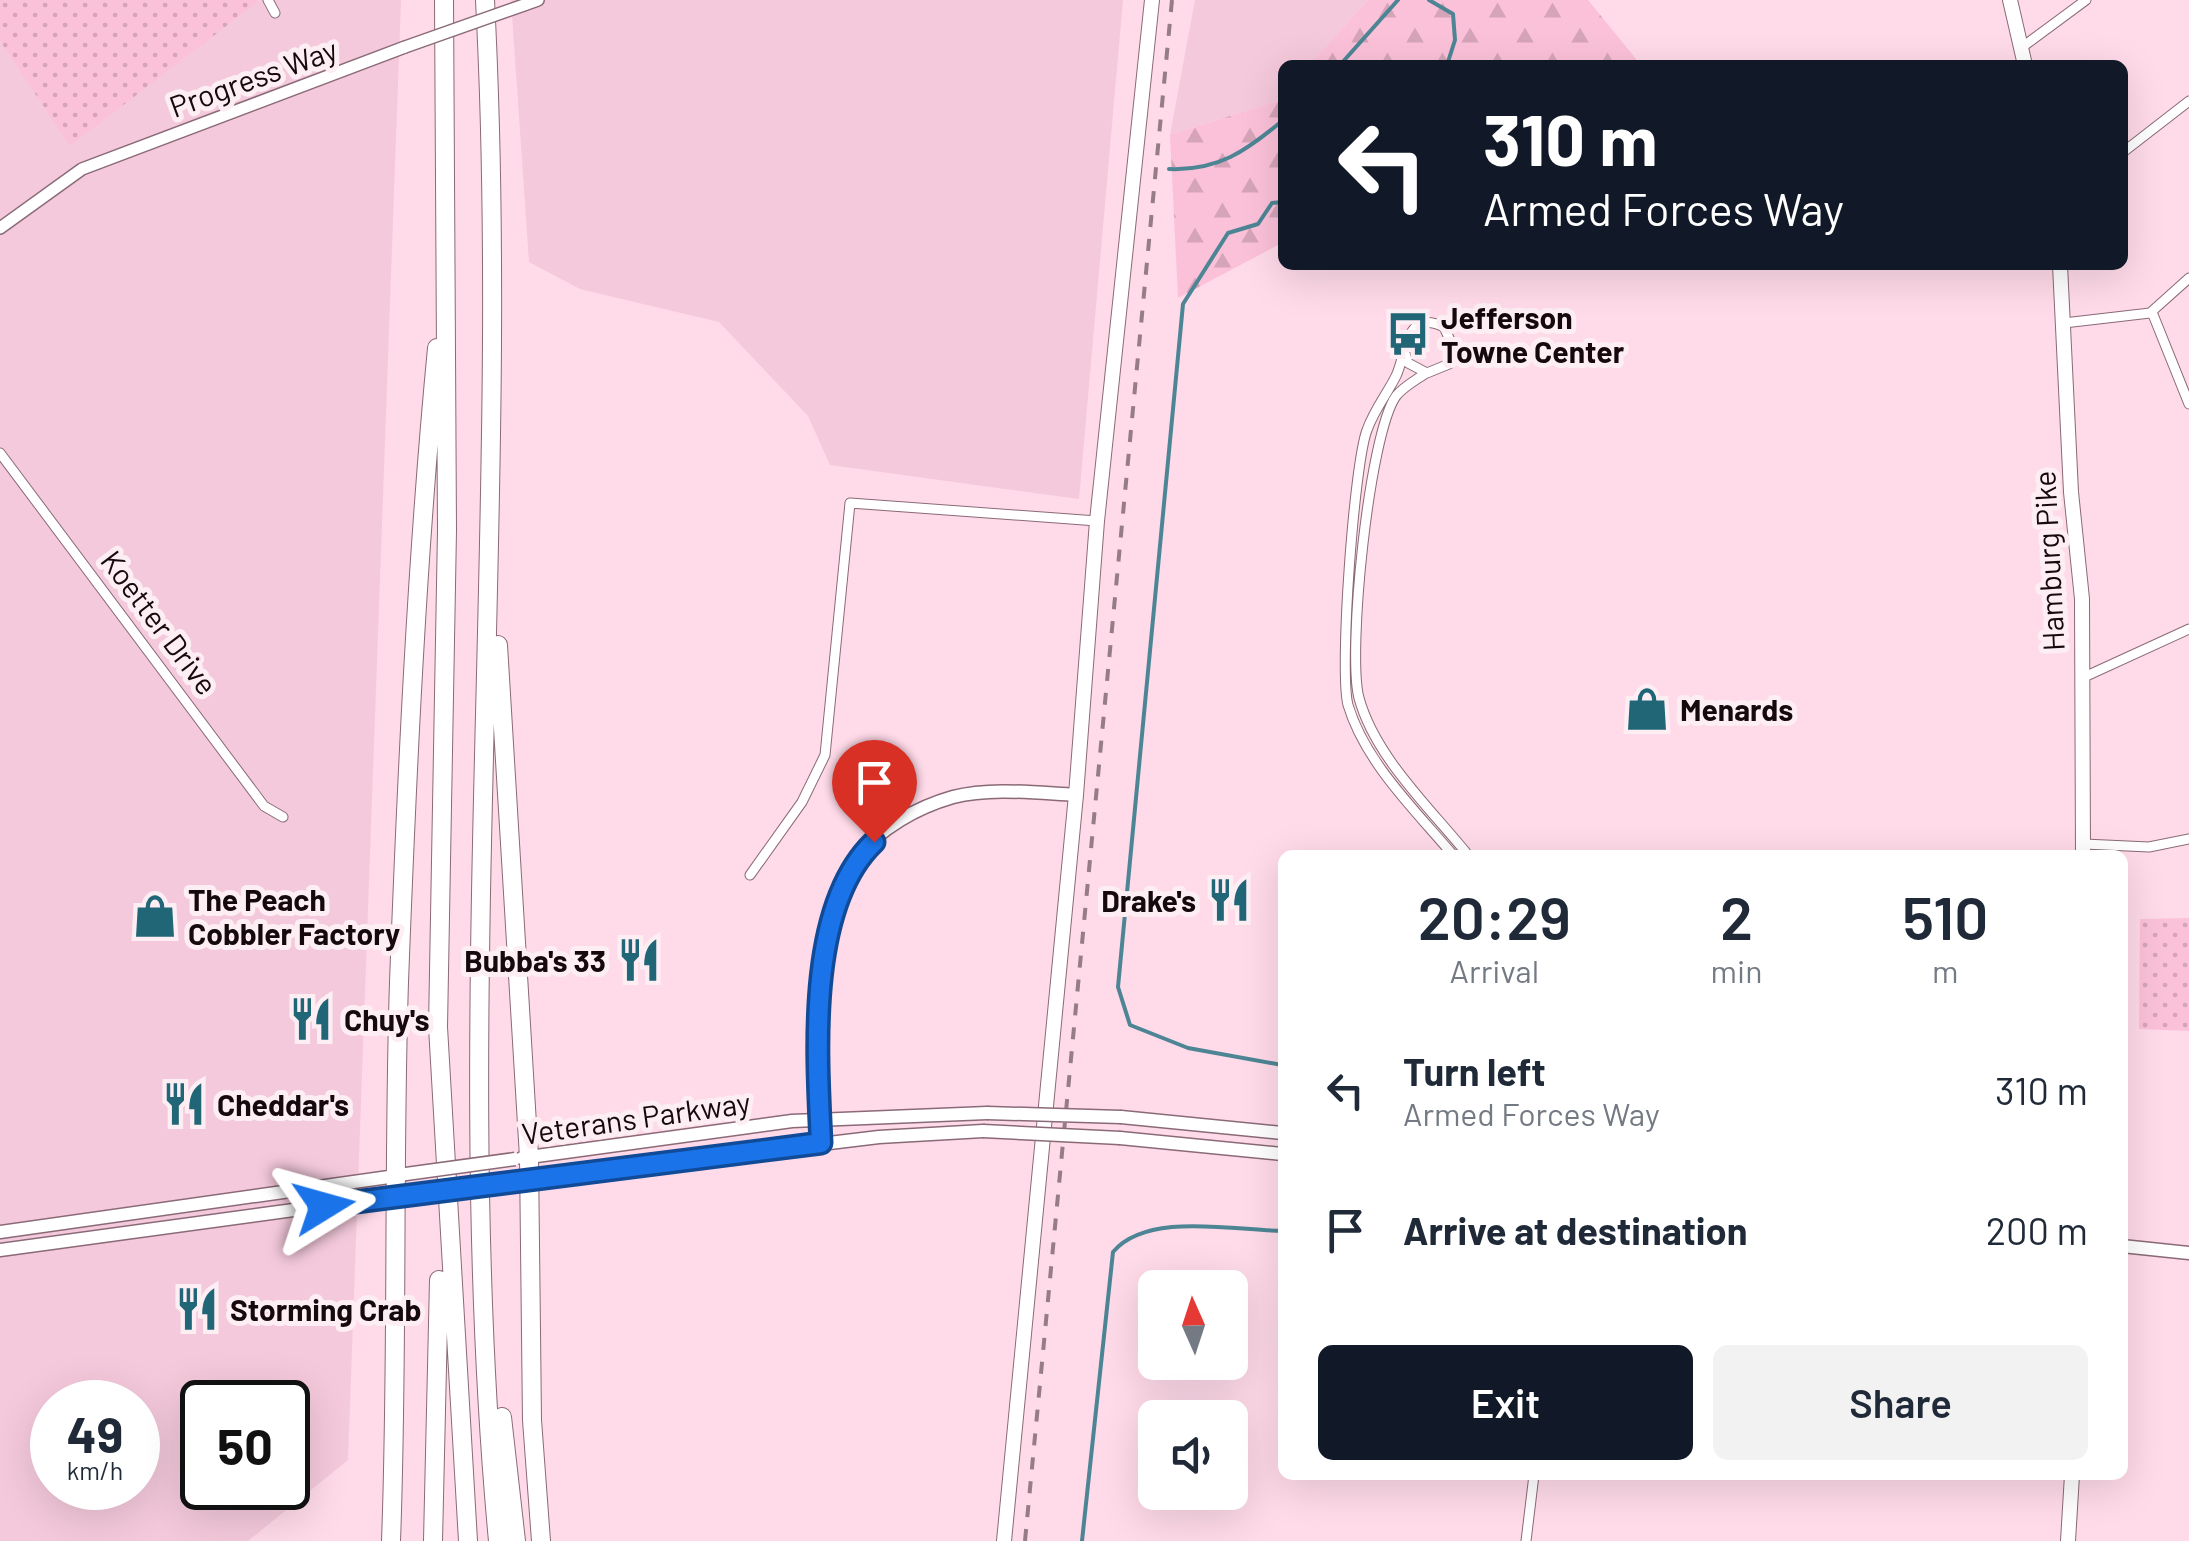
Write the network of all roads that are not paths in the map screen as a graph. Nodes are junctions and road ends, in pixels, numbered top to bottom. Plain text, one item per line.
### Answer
1 (268, 0) edge
2 (444, 0) edge
3 (485, 0) edge
4 (538, 0) edge
5 (1152, 0) edge
6 (2010, 0) edge
7 (2086, 0) edge
8 (276, 13) dead end
9 (2020, 48) junction
10 (2023, 60) edge
11 (2189, 101) edge
12 (2128, 148) edge
13 (0, 228) edge
14 (448, 230) junction
15 (2060, 270) edge
16 (2189, 278) edge
17 (2152, 312) junction
18 (2064, 323) junction
19 (1404, 350) junction
20 (1427, 373) junction
21 (2189, 404) edge
22 (0, 453) edge
23 (490, 474) junction
24 (1097, 520) junction
25 (2189, 629) edge
26 (2082, 678) junction
27 (1076, 795) junction
28 (282, 816) dead end
29 (2189, 838) edge
30 (1449, 850) edge
31 (1464, 850) edge
32 (2084, 850) edge
33 (750, 875) dead end
34 (820, 1120) junction
35 (1278, 1133) edge
36 (442, 1140) junction
37 (821, 1143) junction
38 (1278, 1154) edge
39 (522, 1158) junction
40 (522, 1180) junction
41 (402, 1185) junction
42 (0, 1232) edge
43 (2128, 1247) edge
44 (0, 1250) edge
45 (2189, 1253) edge
46 (485, 1270) junction
47 (1533, 1480) edge
48 (2072, 1480) edge
49 (391, 1541) edge
50 (433, 1541) edge
51 (468, 1541) edge
52 (498, 1541) edge
53 (516, 1541) edge
54 (541, 1541) edge
55 (1004, 1541) edge
56 (1526, 1541) edge
57 (2068, 1541) edge

1 - 8 street
2 - 14 highway
3 - 23 highway
4 - 13 street, Progress Way, bridge
5 - 24 main road
6 - 9 main road
7 - 9 street
9 - 10 main road
11 - 12 street
14 - 36 highway
14 - 41 highway
15 - 18 main road, Hamburg Pike
16 - 17 street
17 - 18 street
17 - 21 street
18 - 26 main road, Hamburg Pike
19 - 20 street
19 - 20 street
19 - 30 street
20 - 31 street
22 - 28 street, Koetter Drive
23 - 39 highway
23 - 46 highway
24 - 27 main road
24 - 33 street
25 - 26 street
26 - 32 main road, Hamburg Pike
27 - 34 main road
27 - 55 main road
29 - 32 street
34 - 35 main road, Veterans Parkway, bridge
34 - 37 main road
34 - 39 main road, Veterans Parkway
36 - 50 highway
36 - 51 highway
37 - 38 main road, Veterans Parkway, bridge
37 - 40 main road, Veterans Parkway
39 - 40 highway
39 - 41 main road, Veterans Parkway, bridge
40 - 41 main road, Veterans Parkway, bridge
40 - 54 highway
41 - 42 main road, Veterans Parkway
41 - 44 main road, Veterans Parkway
41 - 49 highway
43 - 45 main road
46 - 52 highway
46 - 53 highway
47 - 56 street
48 - 57 main road

